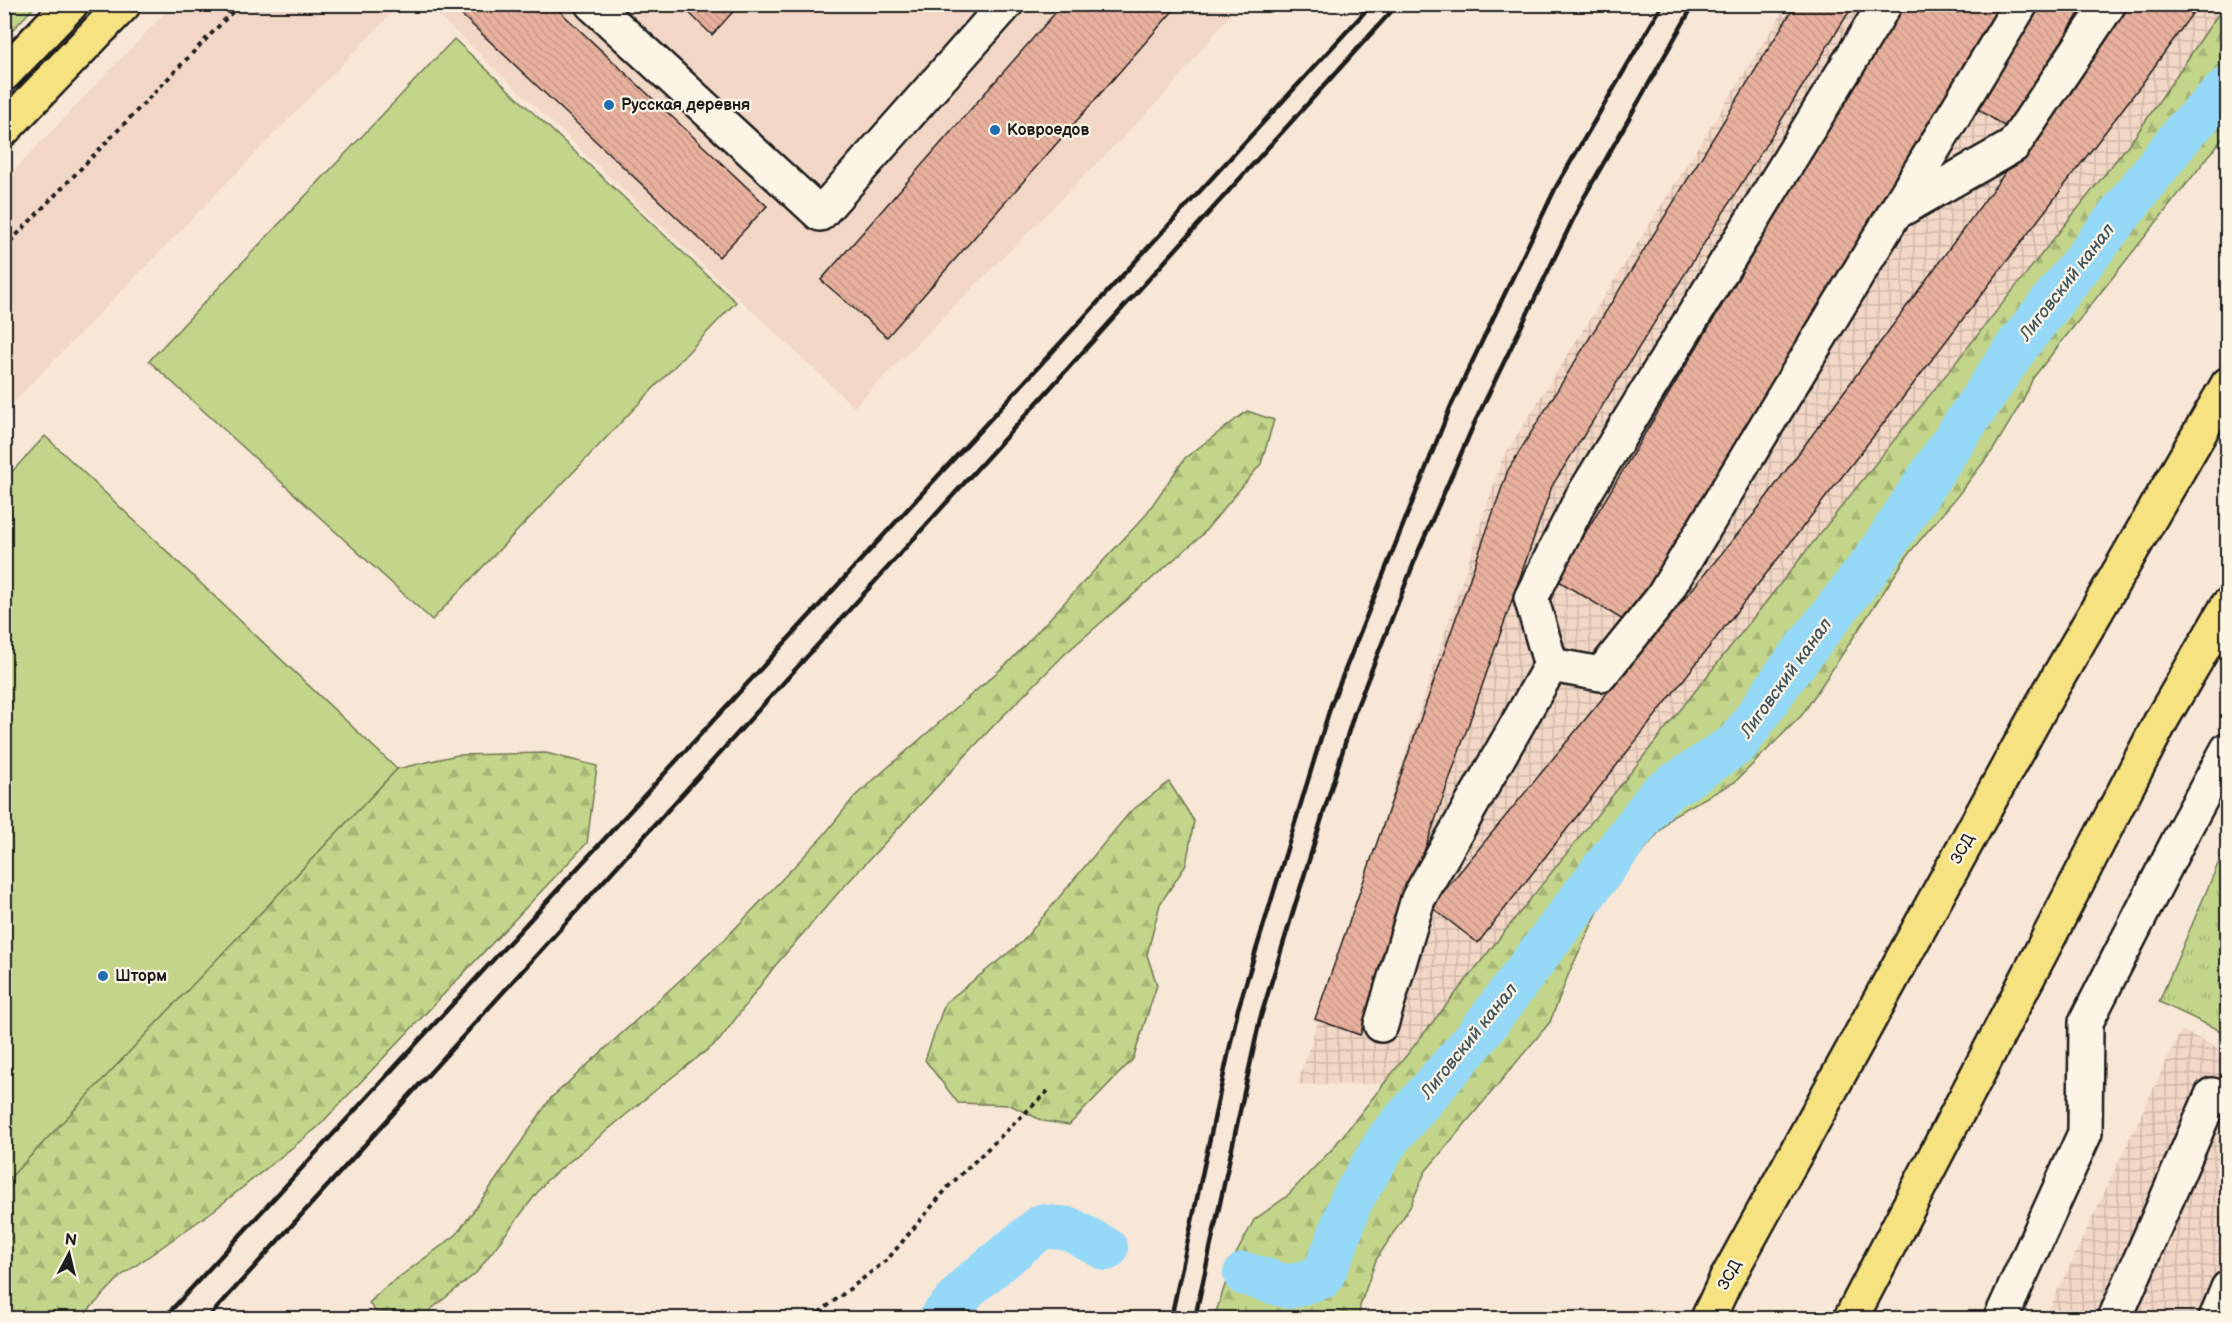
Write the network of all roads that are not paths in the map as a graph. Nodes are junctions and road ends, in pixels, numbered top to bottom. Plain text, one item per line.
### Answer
1 (71, 4) edge
2 (124, 4) edge
3 (592, 4) edge
4 (1006, 4) edge
5 (1885, 4) edge
6 (2021, 4) edge
7 (2109, 4) edge
8 (4, 74) edge
9 (4, 129) edge
10 (1892, 215) junction
11 (2228, 384) edge
12 (2228, 605) edge
13 (1551, 665) junction
14 (2228, 749) edge
15 (1381, 1025) dead end
16 (2212, 1095) dead end
17 (2228, 1288) edge
18 (1708, 1318) edge
19 (1851, 1318) edge
20 (2001, 1318) edge
21 (2115, 1318) edge
22 (2216, 1318) edge

1 - 8 main road
2 - 9 main road
3 - 4 street
5 - 13 street
6 - 10 street
7 - 10 street
10 - 13 street
11 - 18 main road, ЗСД
12 - 19 main road
13 - 15 street
14 - 20 street
16 - 21 street
17 - 22 street

